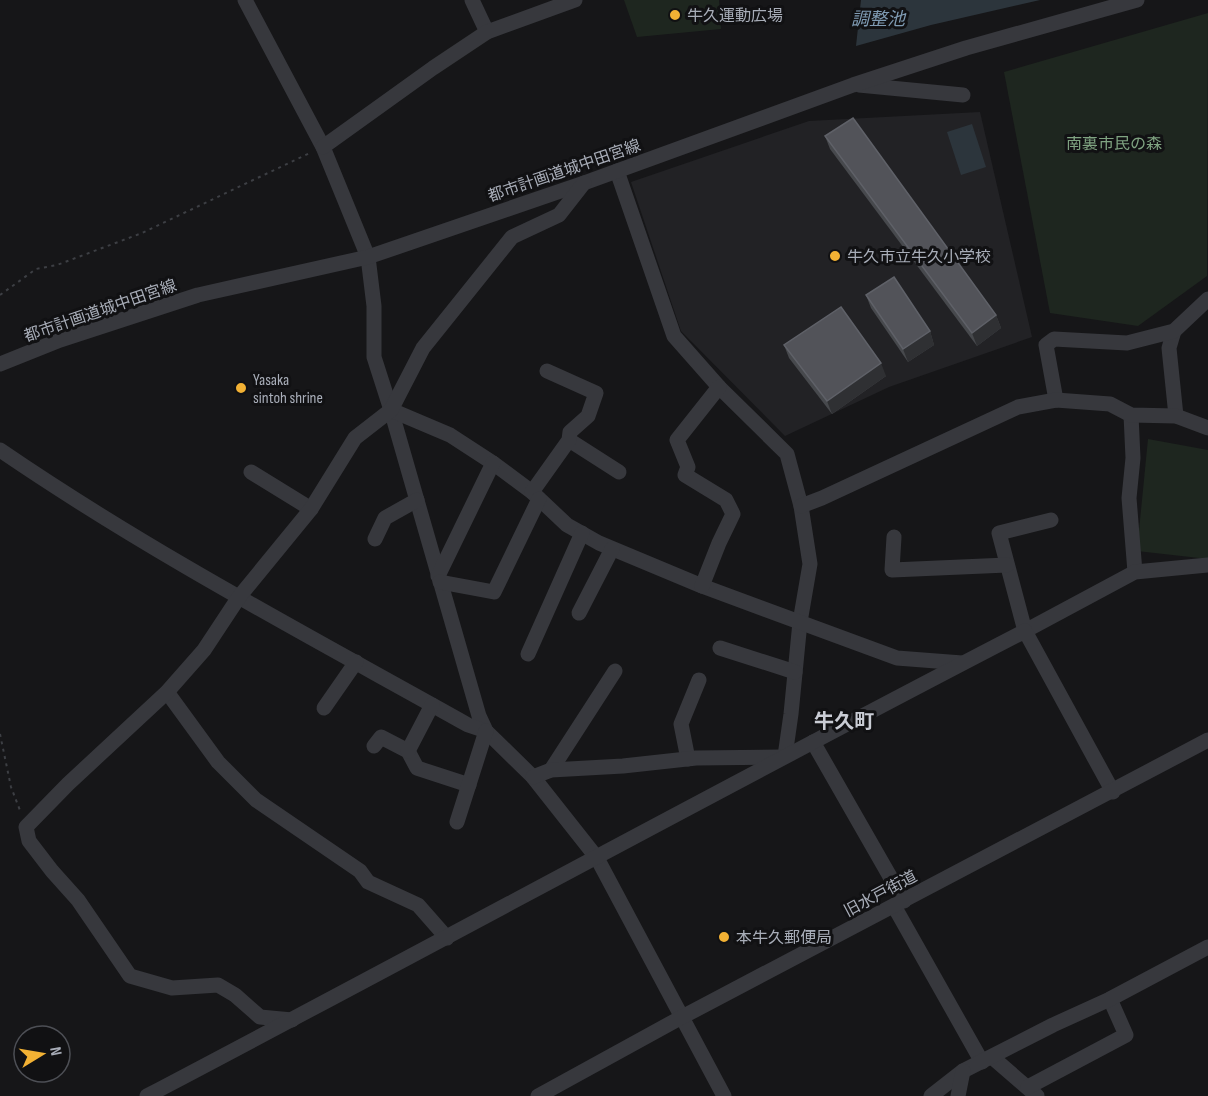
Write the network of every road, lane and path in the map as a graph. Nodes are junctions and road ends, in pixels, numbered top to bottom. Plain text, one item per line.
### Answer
1 (245, 0) edge
2 (472, 0) edge
3 (575, 0) edge
4 (1076, 0) edge
5 (1137, 0) edge
6 (1082, 15) junction
7 (487, 32) junction
8 (853, 85) junction
9 (963, 95) dead end
10 (323, 147) junction
11 (617, 171) junction
12 (584, 183) junction
13 (368, 257) junction
14 (0, 296) edge
15 (1208, 299) edge
16 (1174, 331) junction
17 (0, 364) edge
18 (547, 371) dead end
19 (719, 387) junction
20 (1056, 400) junction
21 (391, 410) junction
22 (1131, 415) junction
23 (1176, 416) junction
24 (1208, 429) edge
25 (569, 440) junction
26 (0, 450) edge
27 (494, 463) junction
28 (251, 472) dead end
29 (619, 472) dead end
30 (535, 496) junction
31 (417, 500) junction
32 (801, 506) junction
33 (310, 509) junction
34 (1051, 519) dead end
35 (582, 533) junction
36 (894, 537) dead end
37 (375, 538) dead end
38 (612, 549) junction
39 (1006, 565) junction
40 (1208, 566) edge
41 (1135, 572) junction
42 (439, 579) junction
43 (702, 586) junction
44 (239, 597) junction
45 (579, 613) dead end
46 (800, 622) junction
47 (1025, 631) junction
48 (720, 648) dead end
49 (528, 654) dead end
50 (356, 662) junction
51 (963, 663) junction
52 (615, 671) dead end
53 (795, 672) junction
54 (699, 680) dead end
55 (167, 692) junction
56 (432, 705) junction
57 (324, 708) dead end
58 (486, 731) junction
59 (0, 734) edge
60 (1208, 741) edge
61 (813, 742) junction
62 (374, 746) dead end
63 (408, 751) junction
64 (784, 756) junction
65 (688, 759) junction
66 (551, 771) junction
67 (533, 777) junction
68 (469, 785) junction
69 (1113, 792) junction
70 (457, 822) dead end
71 (26, 826) junction
72 (597, 858) junction
73 (899, 904) junction
74 (447, 938) junction
75 (1208, 946) edge
76 (1110, 999) junction
77 (682, 1017) junction
78 (292, 1020) junction
79 (987, 1059) junction
80 (963, 1071) junction
81 (1033, 1092) edge
82 (147, 1096) edge
83 (537, 1096) edge
84 (724, 1096) edge
85 (931, 1096) edge
86 (958, 1096) edge

1 - 10 street
2 - 7 street
3 - 7 street
4 - 6 street
5 - 6 street, 都市計画道城中田宮線
6 - 8 street, 都市計画道城中田宮線
7 - 10 street
8 - 9 street
8 - 11 street, 都市計画道城中田宮線
10 - 13 street
10 - 14 path
11 - 12 street, 都市計画道城中田宮線
11 - 19 street
12 - 13 street, 都市計画道城中田宮線
12 - 21 street
13 - 17 street, 都市計画道城中田宮線
13 - 21 street
15 - 16 street
16 - 20 street
16 - 23 street
18 - 25 street
19 - 32 street
19 - 43 street
20 - 22 street
20 - 32 street
21 - 27 street
21 - 31 street
21 - 33 street
22 - 23 street
22 - 41 street
23 - 24 street
25 - 29 street
25 - 30 street
26 - 44 street
27 - 30 street
27 - 42 street
28 - 33 street
30 - 35 street
30 - 42 street
31 - 37 street
31 - 42 street
32 - 46 street
33 - 44 street
34 - 39 street
35 - 38 street
35 - 49 street
36 - 39 street
38 - 43 street
38 - 45 street
39 - 47 street
40 - 41 street
41 - 47 street
42 - 58 street
43 - 46 street
44 - 50 street
44 - 55 street
46 - 51 street
46 - 53 street
47 - 51 street
47 - 69 street
48 - 53 street
50 - 56 street
50 - 57 street
51 - 61 street
52 - 66 street
53 - 64 street
54 - 65 street
55 - 71 street
55 - 74 street
56 - 58 street
56 - 63 street
58 - 67 street
58 - 68 street
59 - 71 path
60 - 69 street, 旧水戸街道
61 - 64 street
61 - 73 street
62 - 63 street
63 - 68 street
64 - 65 street
64 - 72 street
65 - 66 street
66 - 67 street
67 - 72 street
68 - 70 street
69 - 73 street, 旧水戸街道
71 - 78 street
72 - 74 street
72 - 77 street
73 - 77 street, 旧水戸街道
73 - 79 street
74 - 78 street
75 - 76 street
76 - 79 street
76 - 81 street
77 - 83 street, 旧水戸街道
77 - 84 street
78 - 82 street
79 - 80 street
79 - 81 street
80 - 85 street
80 - 86 street

